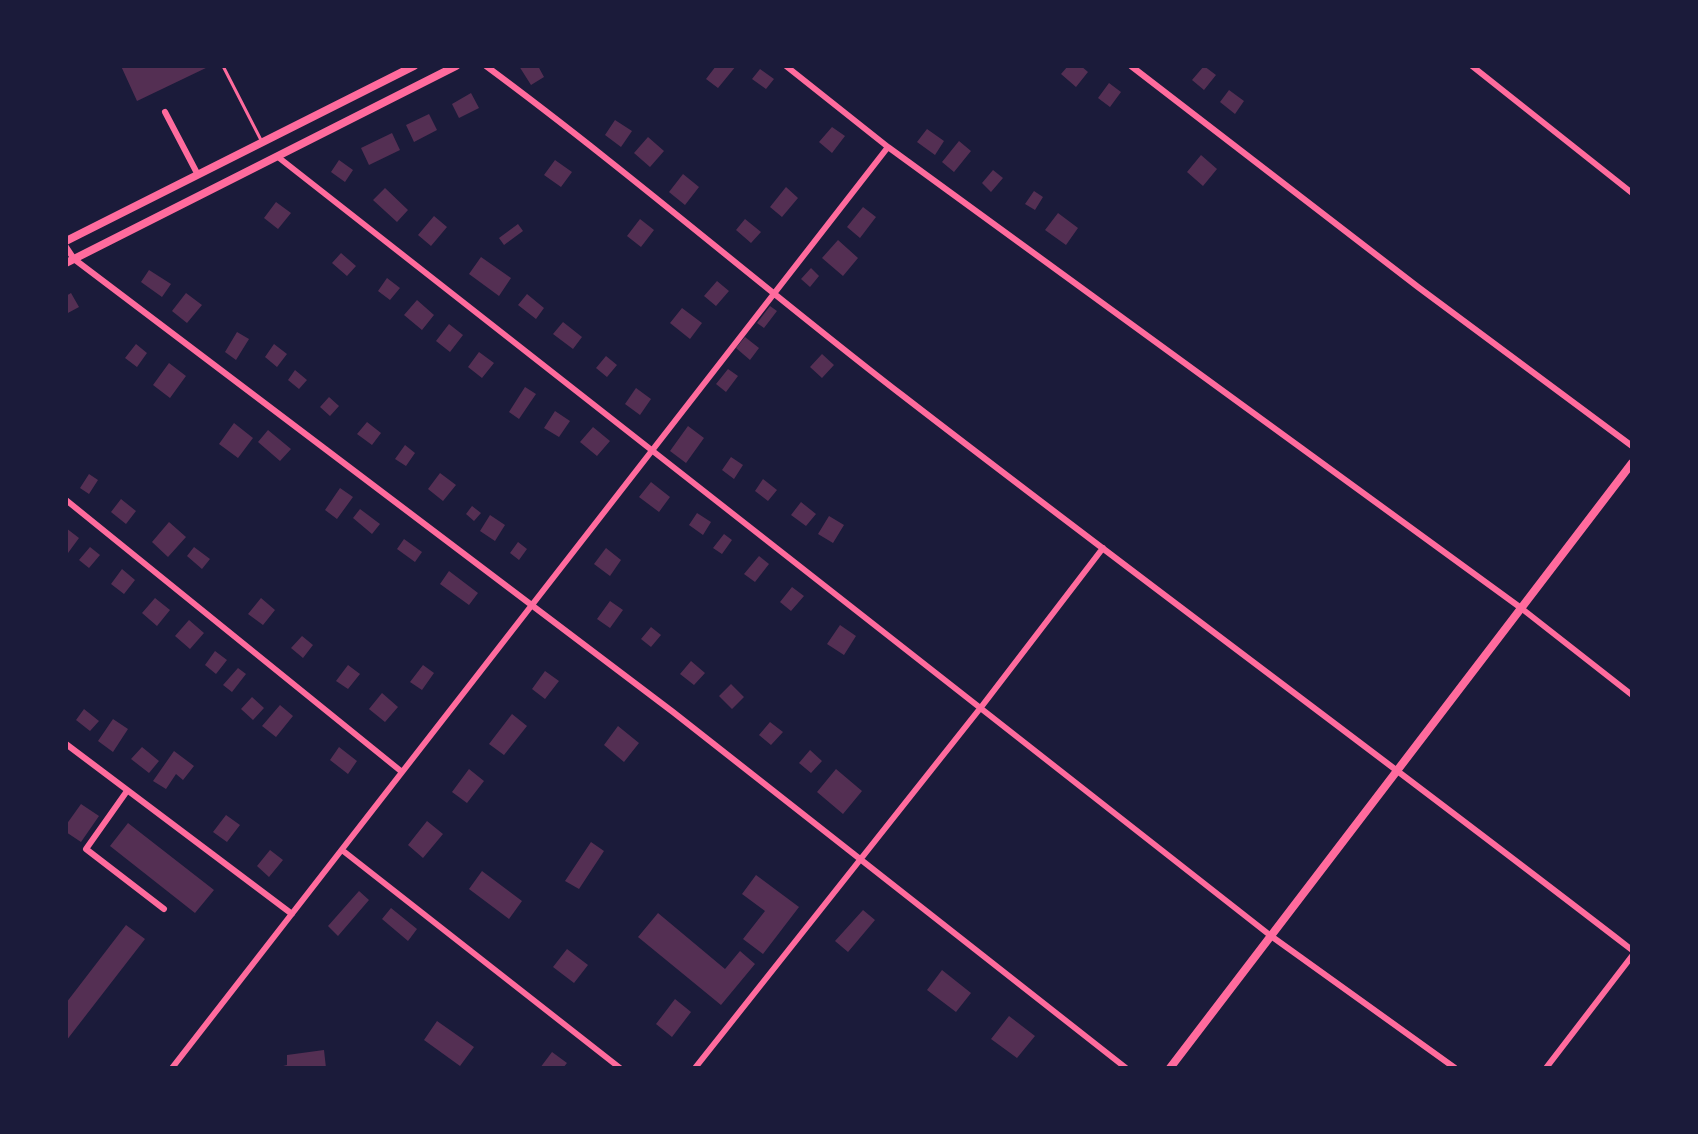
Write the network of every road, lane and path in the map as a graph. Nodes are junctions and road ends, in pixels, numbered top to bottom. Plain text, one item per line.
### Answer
1 (223, 66) edge
2 (414, 66) edge
3 (456, 66) edge
4 (486, 66) edge
5 (786, 66) edge
6 (1131, 66) edge
7 (1472, 66) edge
8 (165, 112) dead end
9 (262, 143) junction
10 (888, 147) junction
11 (278, 157) junction
12 (198, 175) junction
13 (1632, 193) edge
14 (66, 241) edge
15 (66, 247) edge
16 (70, 261) edge
17 (773, 295) junction
18 (1632, 446) edge
19 (652, 450) junction
20 (1632, 463) edge
21 (66, 500) edge
22 (1103, 548) junction
23 (532, 604) junction
24 (1521, 608) junction
25 (1632, 695) edge
26 (982, 706) junction
27 (66, 744) edge
28 (1398, 770) junction
29 (402, 772) junction
30 (127, 791) junction
31 (342, 850) junction
32 (861, 860) junction
33 (165, 909) dead end
34 (291, 914) junction
35 (1271, 936) junction
36 (1632, 950) edge
37 (1632, 956) edge
38 (172, 1068) edge
39 (620, 1068) edge
40 (695, 1068) edge
41 (1126, 1068) edge
42 (1170, 1068) edge
43 (1455, 1068) edge
44 (1546, 1068) edge

1 - 9 lane
2 - 9 street
3 - 11 street
4 - 17 street
5 - 10 street
6 - 18 street
7 - 13 street
8 - 12 street
9 - 12 street
10 - 17 street
10 - 24 street
11 - 16 street
11 - 19 street
12 - 14 street
15 - 16 street
16 - 23 street
17 - 19 street
17 - 22 street
19 - 23 street
19 - 26 street
20 - 24 street
21 - 29 street
22 - 26 street
22 - 28 street
23 - 29 street
23 - 32 street
24 - 25 street
24 - 28 street
26 - 32 street
26 - 35 street
27 - 30 street
28 - 35 street
28 - 36 street
29 - 31 street
30 - 33 street
30 - 34 street
31 - 34 street
31 - 39 street
32 - 40 street
32 - 41 street
34 - 38 street
35 - 42 street
35 - 43 street
37 - 44 street

